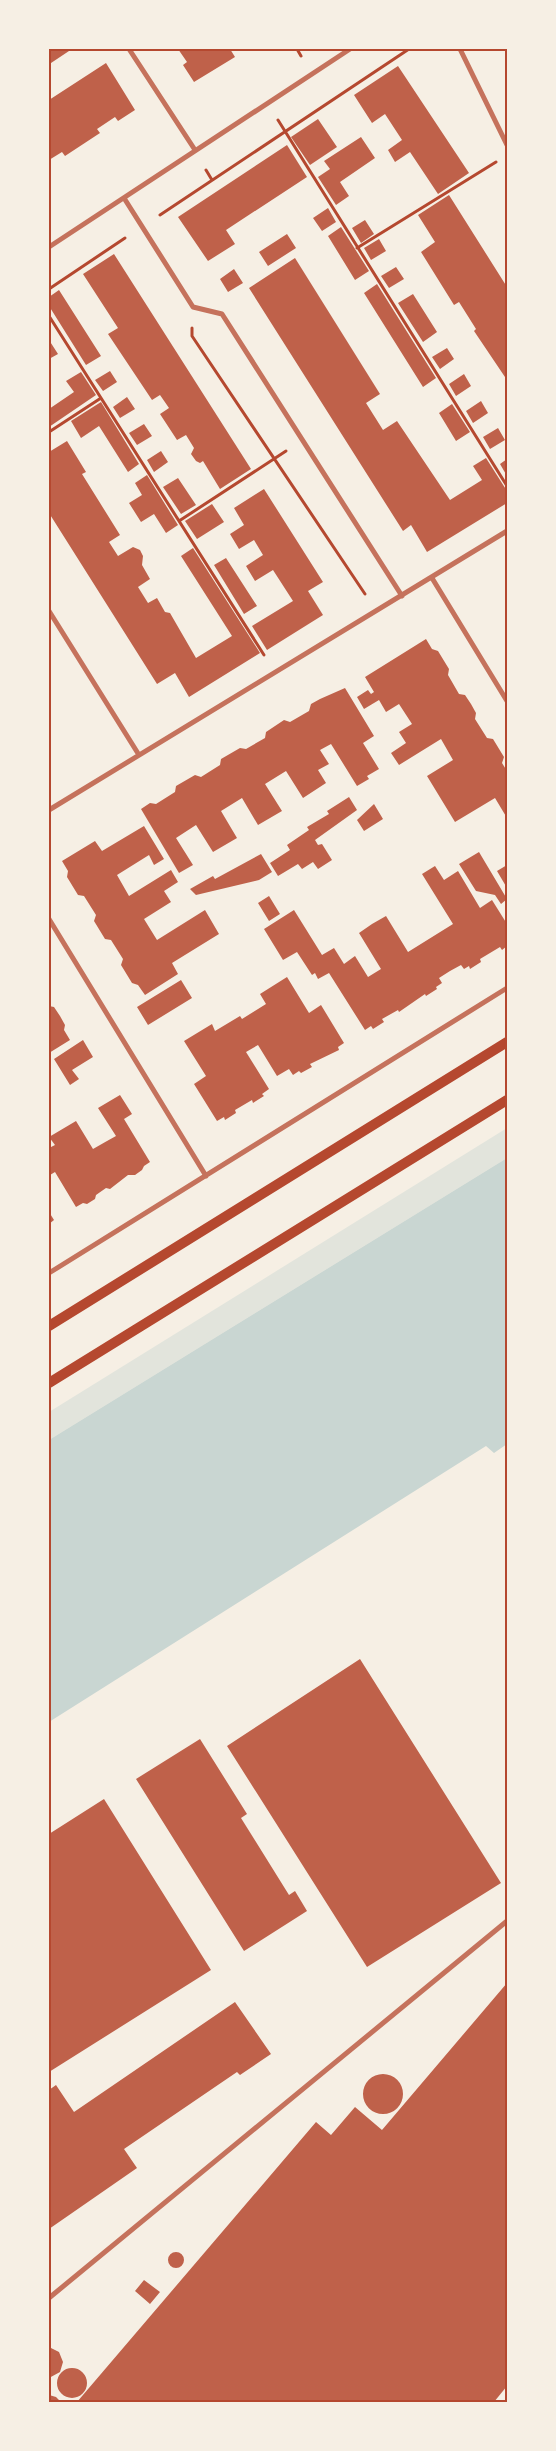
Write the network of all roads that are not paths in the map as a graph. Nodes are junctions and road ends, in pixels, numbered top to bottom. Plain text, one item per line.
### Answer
1 (129, 49) edge
2 (350, 49) edge
3 (460, 49) edge
4 (507, 145) edge
5 (195, 150) junction
6 (124, 198) junction
7 (49, 247) edge
8 (507, 531) edge
9 (432, 578) junction
10 (402, 596) junction
11 (49, 611) edge
12 (507, 701) edge
13 (139, 755) junction
14 (49, 810) edge
15 (49, 919) edge
16 (507, 988) edge
17 (507, 1042) edge
18 (507, 1100) edge
19 (206, 1176) junction
20 (49, 1273) edge
21 (49, 1326) edge
22 (49, 1383) edge
23 (507, 1921) edge
24 (49, 2298) edge

1 - 5 street
2 - 5 street
3 - 4 street
5 - 6 street
6 - 7 street
6 - 10 street
8 - 9 street
9 - 10 street
9 - 12 street
10 - 13 street
11 - 13 street
13 - 14 street
15 - 19 street
16 - 19 street
17 - 21 main road
18 - 22 main road
19 - 20 street
23 - 24 street

